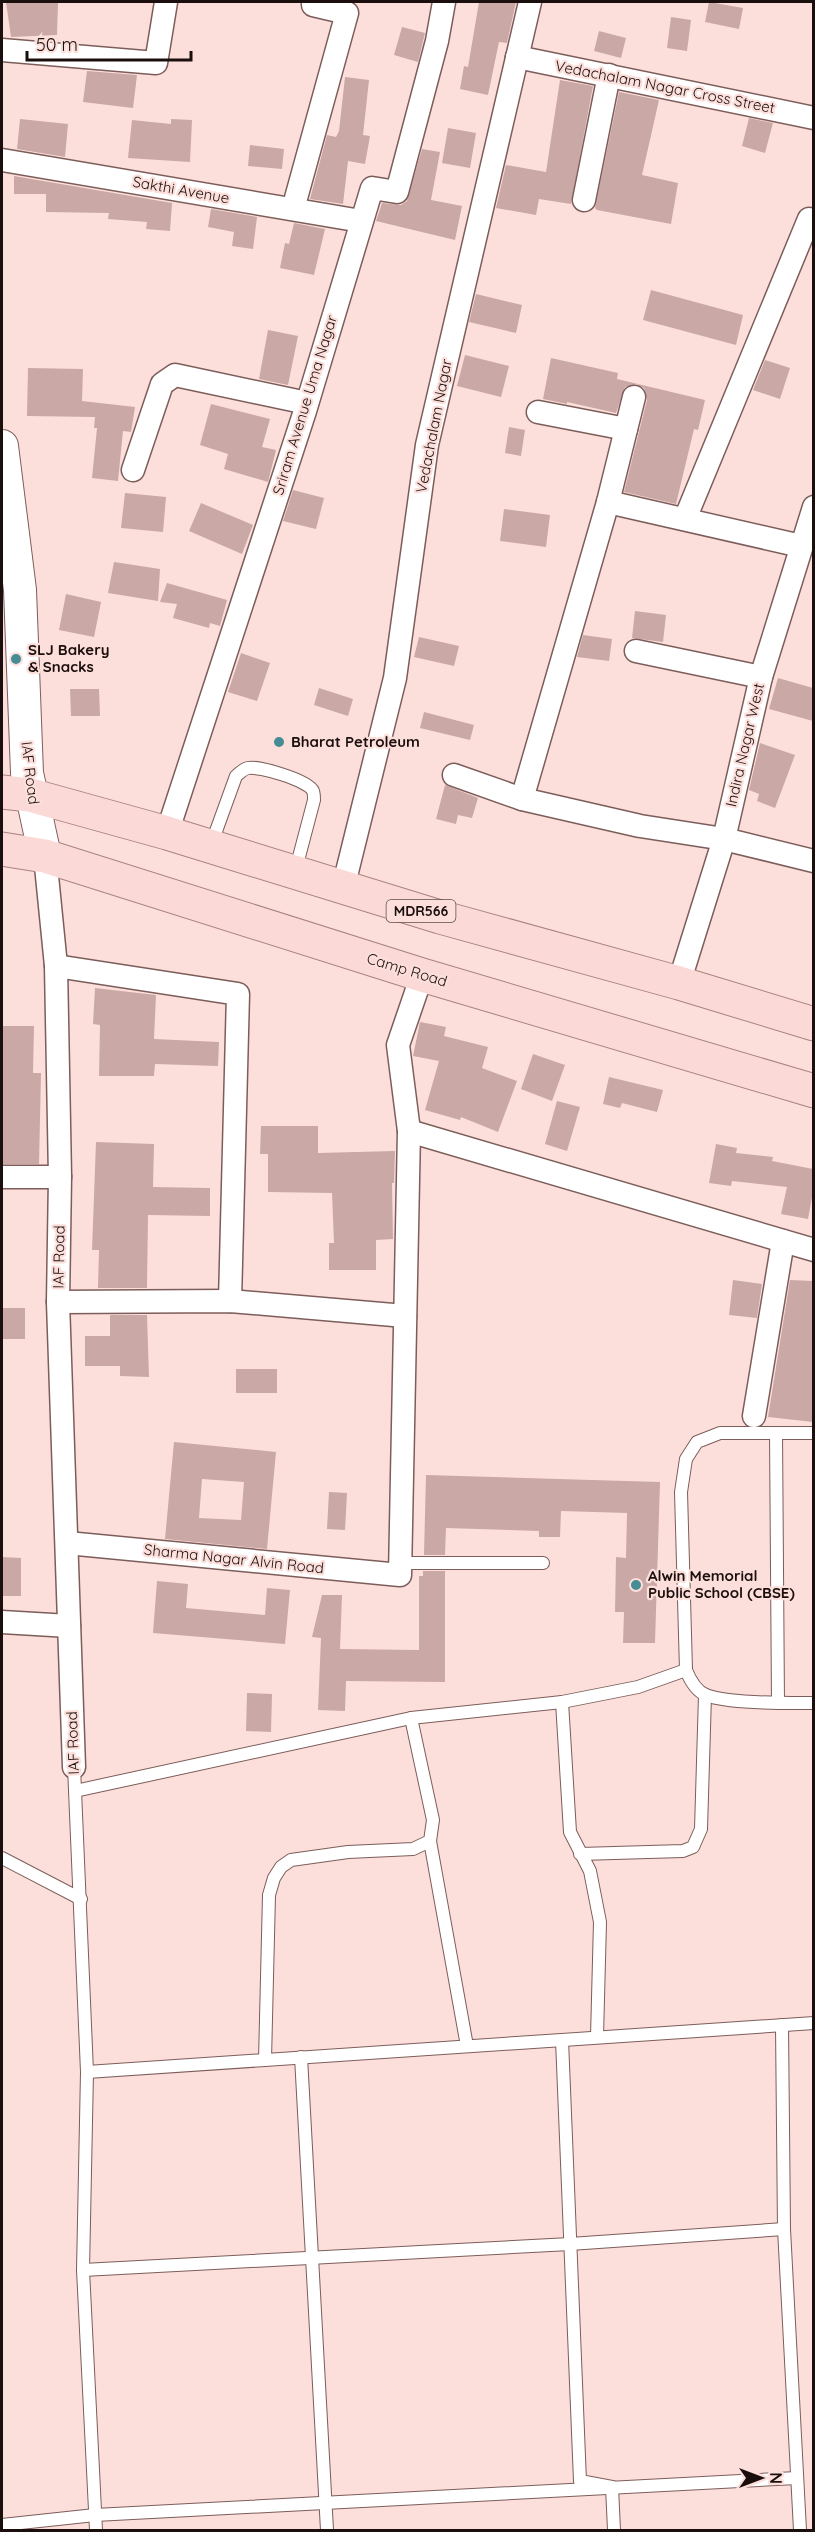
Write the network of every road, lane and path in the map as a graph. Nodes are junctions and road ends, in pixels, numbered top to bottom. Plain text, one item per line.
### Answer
1 (166, 2) edge
2 (313, 2) edge
3 (444, 2) edge
4 (530, 2) edge
5 (2, 50) edge
6 (517, 57) junction
7 (609, 75) junction
8 (813, 118) edge
9 (2, 160) edge
10 (584, 200) dead end
11 (293, 209) junction
12 (809, 219) dead end
13 (362, 221) junction
14 (634, 397) dead end
15 (308, 403) junction
16 (538, 412) dead end
17 (626, 429) junction
18 (2, 446) edge
19 (134, 470) dead end
20 (608, 502) junction
21 (813, 507) edge
22 (685, 519) junction
23 (801, 546) junction
24 (636, 651) dead end
25 (761, 677) junction
26 (454, 775) dead end
27 (16, 794) edge
28 (522, 799) junction
29 (167, 833) junction
30 (724, 839) junction
31 (211, 847) junction
32 (2, 849) edge
33 (45, 856) junction
34 (813, 861) edge
35 (295, 873) junction
36 (343, 888) junction
37 (56, 966) junction
38 (422, 975) junction
39 (679, 983) junction
40 (813, 1024) edge
41 (813, 1091) edge
42 (409, 1131) junction
43 (2, 1177) edge
44 (60, 1177) junction
45 (783, 1241) junction
46 (813, 1250) edge
47 (230, 1301) junction
48 (58, 1302) junction
49 (405, 1316) junction
50 (754, 1416) dead end
51 (776, 1433) junction
52 (813, 1433) edge
53 (67, 1543) junction
54 (543, 1563) dead end
55 (400, 1569) junction
56 (2, 1622) edge
57 (69, 1626) junction
58 (686, 1671) junction
59 (705, 1695) junction
60 (562, 1702) junction
61 (778, 1703) junction
62 (813, 1703) edge
63 (411, 1719) junction
64 (74, 1767) joint
65 (75, 1791) junction
66 (430, 1841) junction
67 (580, 1854) junction
68 (2, 1858) edge
69 (81, 1899) junction
70 (813, 2023) edge
71 (782, 2025) junction
72 (597, 2037) junction
73 (562, 2040) junction
74 (467, 2046) junction
75 (301, 2057) junction
76 (265, 2060) junction
77 (87, 2072) junction
78 (784, 2229) junction
79 (570, 2244) junction
80 (311, 2259) junction
81 (83, 2270) junction
82 (797, 2478) junction
83 (612, 2487) junction
84 (325, 2503) junction
85 (95, 2515) junction
86 (2, 2525) edge
87 (96, 2530) edge
88 (327, 2530) edge
89 (614, 2530) edge
90 (800, 2530) edge

1 - 5 street
2 - 11 street
3 - 13 street, Sriram Avenue Uma Nagar
4 - 6 street, Vedachalam Nagar
6 - 7 street, Vedachalam Nagar Cross Street
6 - 36 street, Vedachalam Nagar
7 - 8 street, Vedachalam Nagar Cross Street
7 - 10 street
9 - 11 street, Sakthi Avenue
11 - 13 street, Sakthi Avenue
12 - 22 street
13 - 15 street, Sriram Avenue Uma Nagar
14 - 17 street
15 - 19 street
15 - 29 street, Sriram Avenue Uma Nagar
16 - 17 street
17 - 20 street
18 - 27 street, IAF Road
20 - 22 street
20 - 28 street
21 - 23 street, Indira Nagar West
22 - 23 street
23 - 25 street, Indira Nagar West
24 - 25 street
25 - 30 street, Indira Nagar West
26 - 28 street
27 - 29 main road, MDR566
27 - 33 street, IAF Road
28 - 30 street
29 - 31 main road, MDR566
30 - 34 street
30 - 39 street, Indira Nagar West
31 - 35 main road, MDR566
31 - 35 lane
32 - 33 main road, Camp Road
33 - 37 street, IAF Road
33 - 38 main road, Camp Road
35 - 36 main road, MDR566
36 - 39 main road, MDR566
37 - 44 street, IAF Road
37 - 47 street
38 - 41 main road, Camp Road
38 - 42 street
39 - 40 main road, MDR566
42 - 45 street
42 - 49 street
43 - 44 street
44 - 48 street, IAF Road
45 - 46 street
45 - 50 street
47 - 48 street
47 - 49 street
48 - 53 street, IAF Road
49 - 55 street
51 - 52 lane
51 - 58 lane
51 - 61 lane
53 - 55 street, Sharma Nagar Alvin Road
53 - 57 street, IAF Road
54 - 55 lane
56 - 57 street
57 - 64 street, IAF Road
58 - 59 lane
58 - 60 lane
59 - 61 lane
59 - 67 lane
60 - 63 lane
60 - 67 lane
61 - 62 lane
63 - 65 lane
63 - 66 lane
64 - 65 lane, IAF Road
65 - 69 lane, IAF Road
66 - 74 lane
66 - 76 lane
67 - 72 lane
68 - 69 lane
69 - 77 lane, IAF Road
70 - 71 lane
71 - 72 lane
71 - 78 lane
72 - 73 lane
73 - 74 lane
73 - 79 lane
74 - 75 lane
75 - 76 lane
75 - 80 lane
76 - 77 lane
77 - 81 lane, IAF Road
78 - 79 lane
78 - 82 lane
79 - 80 lane
79 - 83 lane
80 - 81 lane
80 - 84 lane
81 - 85 lane, IAF Road
82 - 83 lane
82 - 90 lane
83 - 84 lane
83 - 89 lane
84 - 85 lane
84 - 88 lane
85 - 86 lane
85 - 87 lane, IAF Road

